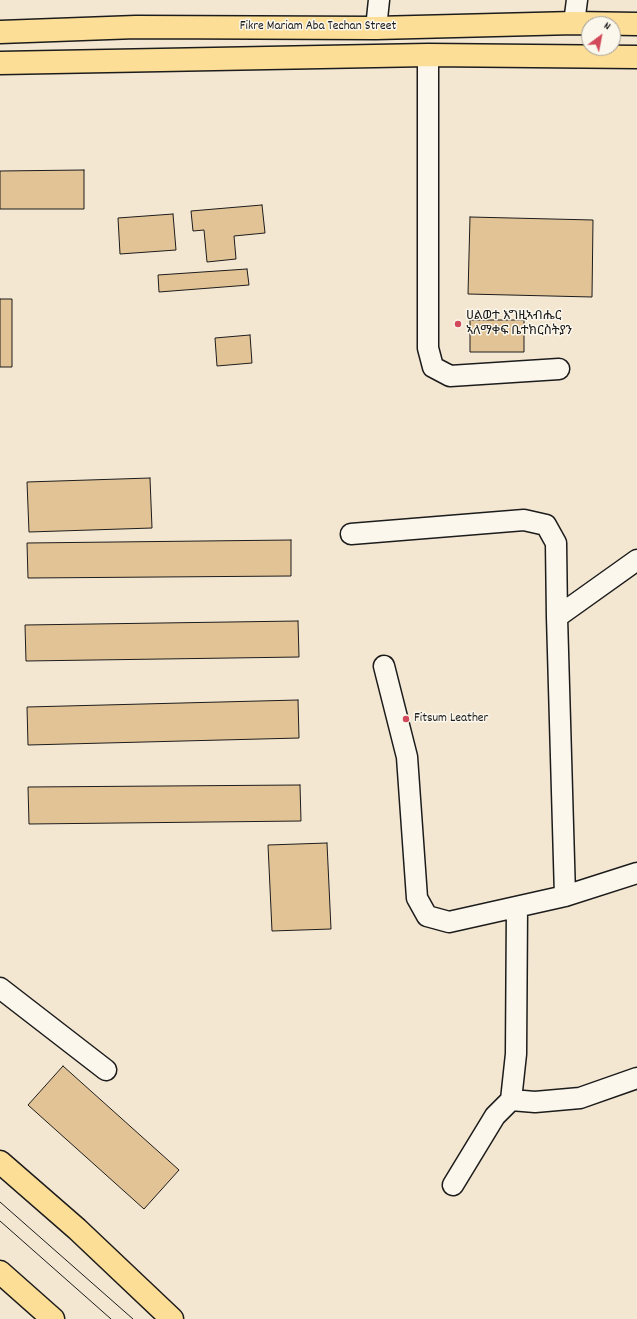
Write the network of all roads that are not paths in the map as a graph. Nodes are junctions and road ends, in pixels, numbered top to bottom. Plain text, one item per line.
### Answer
1 (379, 0) edge
2 (577, 0) edge
3 (574, 23) junction
4 (637, 24) edge
5 (376, 28) junction
6 (0, 32) edge
7 (428, 55) junction
8 (637, 57) edge
9 (0, 63) edge
10 (559, 369) dead end
11 (351, 534) dead end
12 (637, 560) edge
13 (557, 617) junction
14 (384, 666) dead end
15 (637, 873) edge
16 (565, 896) junction
17 (517, 908) junction
18 (0, 988) edge
19 (106, 1070) dead end
20 (637, 1078) edge
21 (511, 1100) junction
22 (0, 1162) edge
23 (453, 1185) dead end
24 (0, 1272) edge
25 (53, 1319) edge
26 (172, 1319) edge

1 - 5 street
2 - 3 street
3 - 4 main road, Fikre Mariam Aba Techan Street
3 - 5 main road, Fikre Mariam Aba Techan Street
5 - 6 main road, Fikre Mariam Aba Techan Street
7 - 8 main road
7 - 9 main road
7 - 10 street
11 - 13 street
12 - 13 street
13 - 16 street
14 - 17 street
15 - 16 street
16 - 17 street
17 - 21 street
18 - 19 street
20 - 21 street
21 - 23 street
22 - 26 main road
24 - 25 main road

